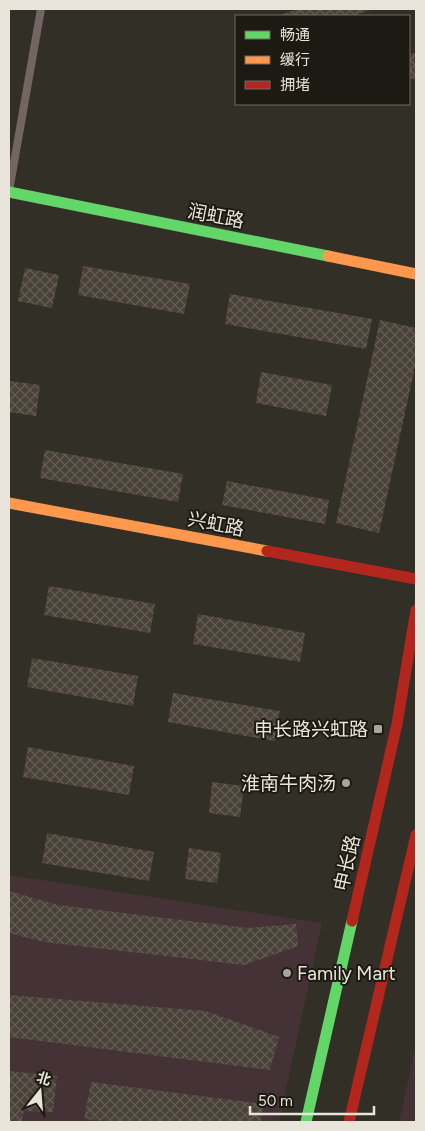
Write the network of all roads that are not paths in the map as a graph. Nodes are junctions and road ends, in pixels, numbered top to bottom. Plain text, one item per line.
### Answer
1 (41, 9) edge
2 (9, 192) edge
3 (416, 274) edge
4 (9, 503) edge
5 (416, 579) edge
6 (416, 610) edge
7 (416, 835) edge
8 (306, 1122) edge
9 (349, 1122) edge

1 - 2 lane
2 - 3 street, 润虹路
4 - 5 street, 兴虹路
6 - 8 street, 申长路
7 - 9 street

